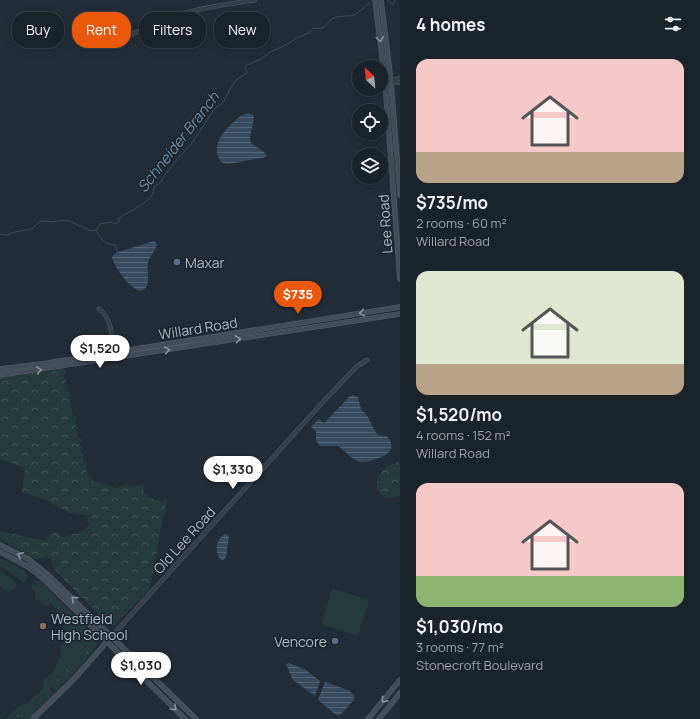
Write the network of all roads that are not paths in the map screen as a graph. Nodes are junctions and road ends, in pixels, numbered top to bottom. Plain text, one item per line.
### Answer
1 (255, 0) edge
2 (375, 0) edge
3 (381, 0) edge
4 (131, 35) edge
5 (400, 78) edge
6 (392, 81) junction
7 (400, 83) edge
8 (399, 153) edge
9 (391, 154) junction
10 (400, 195) edge
11 (400, 279) edge
12 (400, 306) edge
13 (99, 309) dead end
14 (400, 314) edge
15 (114, 352) junction
16 (115, 358) junction
17 (367, 360) dead end
18 (0, 369) edge
19 (0, 375) edge
20 (0, 545) edge
21 (0, 552) edge
22 (112, 636) junction
23 (107, 642) junction
24 (400, 680) edge
25 (400, 693) edge
26 (33, 719) edge
27 (186, 719) edge
28 (196, 719) edge
29 (368, 719) edge
30 (379, 719) edge

1 - 4 street
2 -> 9 main road, Lee Road
3 - 6 main road, Lee Road
5 - 6 street
6 - 7 street
6 - 8 main road, Lee Road
8 - 9 street
8 - 10 main road, Lee Road
9 - 11 main road, Lee Road
12 -> 15 main road, Willard Road
13 - 15 street
16 -> 14 main road, Willard Road
15 - 16 street
15 - 18 main road, Willard Road
19 -> 16 main road, Willard Road
17 - 22 street, Old Lee Road
22 -> 20 main road
21 - 23 main road
22 - 23 main road, Old Lee Road
22 - 28 main road
23 - 26 main road, Old Lee Road
23 -> 27 main road
24 -> 29 main road
25 - 30 main road

